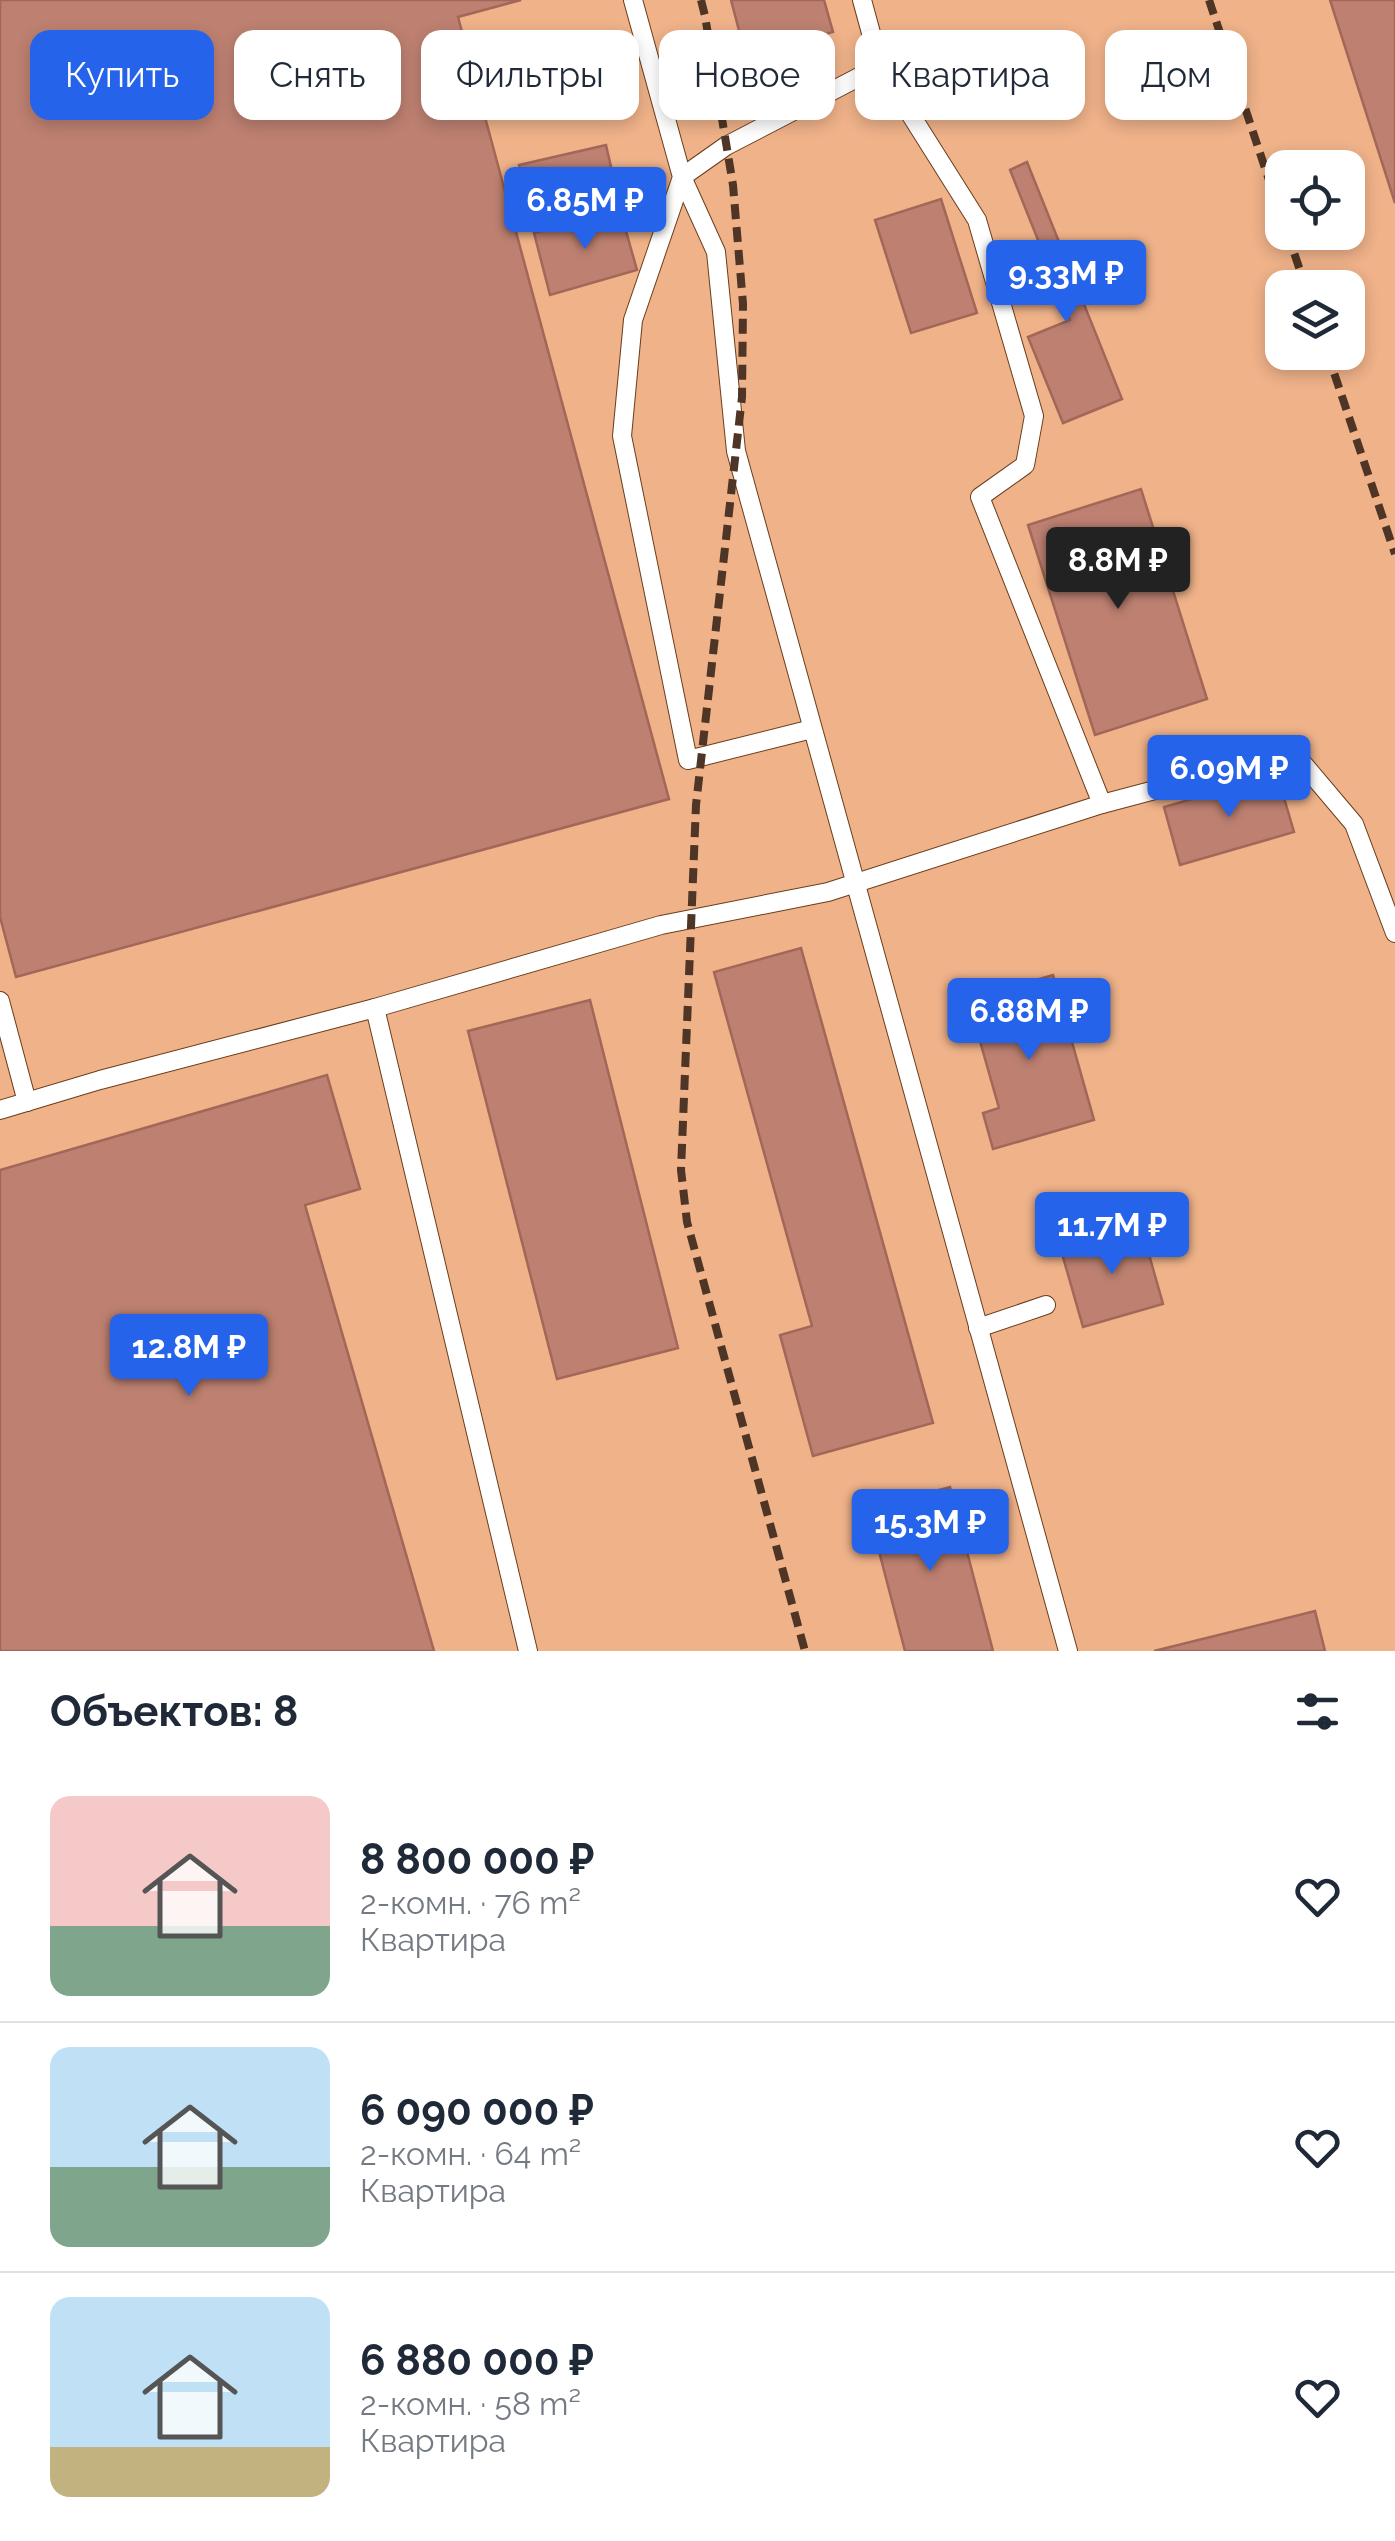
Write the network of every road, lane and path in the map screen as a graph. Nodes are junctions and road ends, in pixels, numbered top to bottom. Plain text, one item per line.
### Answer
1 (632, 0) edge
2 (862, 0) edge
3 (870, 30) edge
4 (855, 79) edge
5 (914, 120) edge
6 (682, 176) junction
7 (812, 729) junction
8 (1102, 804) junction
9 (854, 883) junction
10 (1395, 933) edge
11 (0, 1001) edge
12 (375, 1008) junction
13 (26, 1102) junction
14 (0, 1110) edge
15 (1046, 1305) dead end
16 (978, 1328) junction
17 (528, 1651) edge
18 (1068, 1651) edge

1 - 6 lane
2 - 3 lane
4 - 6 lane
5 - 8 lane
6 - 7 lane
6 - 7 lane
7 - 9 lane
8 - 9 lane
8 - 10 lane
9 - 12 lane
9 - 16 lane
11 - 13 lane
12 - 13 lane
12 - 17 lane
13 - 14 lane
15 - 16 lane
16 - 18 lane

